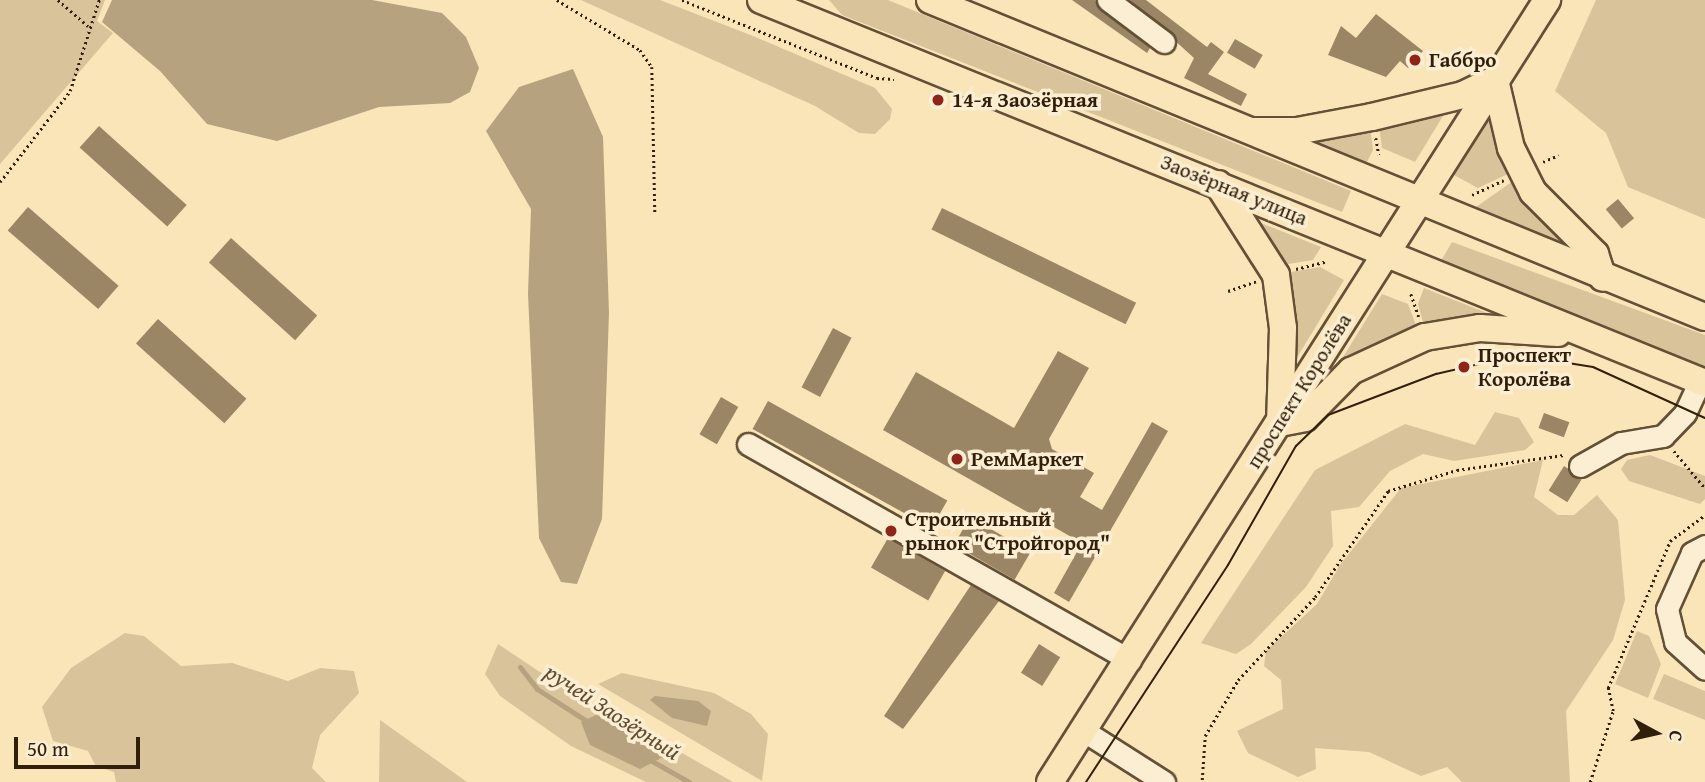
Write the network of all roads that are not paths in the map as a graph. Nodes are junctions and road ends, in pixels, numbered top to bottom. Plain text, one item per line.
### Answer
1 (761, 0) edge
2 (930, 0) edge
3 (1108, 0) edge
4 (1547, 0) edge
5 (811, 10) edge
6 (1164, 41) dead end
7 (1495, 80) junction
8 (1237, 131) junction
9 (1216, 182) junction
10 (1417, 203) junction
11 (1387, 252) junction
12 (1603, 278) junction
13 (1705, 317) edge
14 (1598, 338) junction
15 (1703, 382) edge
16 (1280, 423) junction
17 (748, 444) dead end
18 (1587, 460) road end
19 (1705, 546) edge
20 (1130, 660) junction
21 (1705, 669) edge
22 (1084, 731) junction
23 (1050, 782) edge
24 (1164, 782) edge

1 - 5 main road, Заозёрная улица
2 - 8 main road
3 - 6 lane
4 - 7 main road, проспект Королёва
5 - 9 main road, Заозёрная улица
7 - 8 main road
7 - 10 main road, проспект Королёва
7 - 12 main road
8 - 10 main road
9 - 11 main road, Заозёрная улица
9 - 16 main road
10 - 11 main road, проспект Королёва
10 - 12 main road
11 - 14 main road, Заозёрная улица
11 - 16 main road, проспект Королёва
12 - 13 main road
14 - 15 main road, Заозёрная улица
14 - 16 main road
15 - 18 lane
16 - 20 main road, проспект Королёва
17 - 20 lane
19 - 21 lane
20 - 22 main road, проспект Королёва
22 - 23 main road, проспект Королёва
22 - 24 lane

